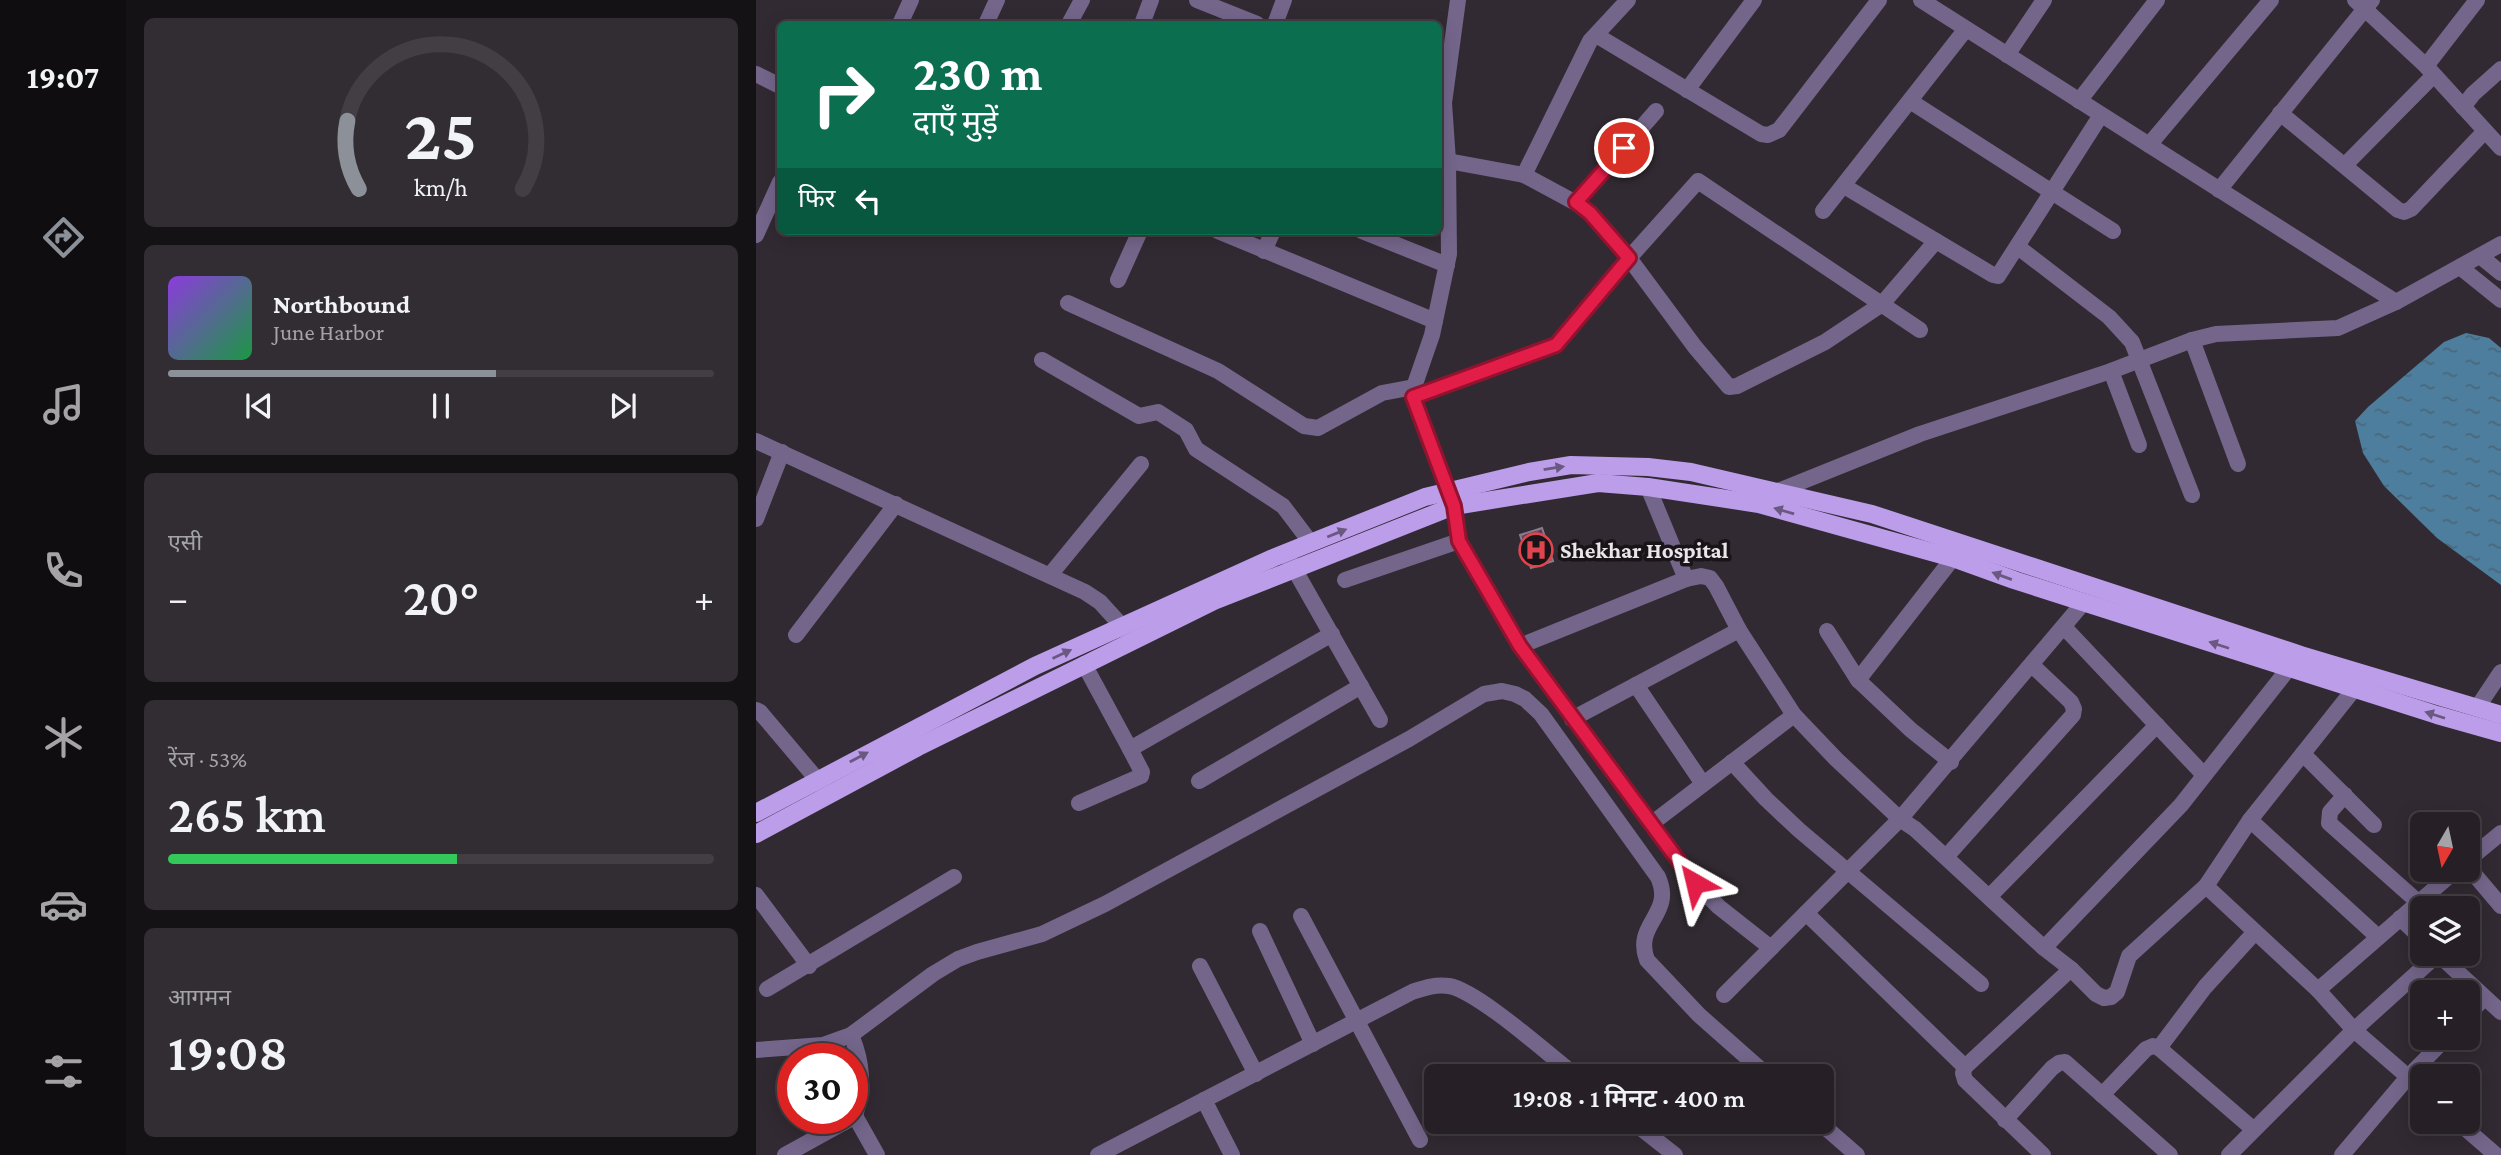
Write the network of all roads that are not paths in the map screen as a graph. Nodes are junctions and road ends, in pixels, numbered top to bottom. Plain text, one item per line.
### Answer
1 (911, 0) edge
2 (997, 0) edge
3 (1082, 0) edge
4 (1152, 0) edge
5 (1198, 0) edge
6 (1284, 0) edge
7 (1458, 0) edge
8 (1628, 0) edge
9 (1754, 0) edge
10 (1879, 0) edge
11 (2044, 0) edge
12 (2157, 0) edge
13 (2271, 0) edge
14 (2477, 0) edge
15 (1930, 2) edge
16 (2364, 3) edge
17 (1219, 11) edge
18 (901, 21) edge
19 (987, 21) edge
20 (1071, 21) edge
21 (1143, 21) edge
22 (1247, 21) edge
23 (1276, 21) edge
24 (1966, 29) junction
25 (1596, 34) junction
26 (2007, 55) junction
27 (2501, 69) edge
28 (2429, 71) junction
29 (756, 74) edge
30 (777, 84) edge
31 (1687, 90) junction
32 (1442, 96) edge
33 (1910, 101) junction
34 (2079, 101) junction
35 (2463, 107) junction
36 (1442, 111) edge
37 (1656, 111) dead end
38 (2280, 113) junction
39 (2101, 115) junction
40 (2485, 131) junction
41 (2149, 145) junction
42 (2501, 148) edge
43 (1448, 162) junction
44 (2345, 165) junction
45 (1524, 176) junction
46 (1843, 186) junction
47 (777, 189) edge
48 (2219, 190) junction
49 (2053, 191) junction
50 (1576, 202) junction
51 (1824, 211) dead end
52 (2113, 231) dead end
53 (756, 235) edge
54 (1138, 235) edge
55 (1227, 235) edge
56 (1271, 235) edge
57 (1372, 235) edge
58 (1936, 241) junction
59 (2501, 244) edge
60 (2018, 247) junction
61 (1264, 251) junction
62 (2480, 256) junction
63 (1629, 258) junction
64 (1447, 265) junction
65 (2460, 267) junction
66 (2501, 273) edge
67 (1118, 280) dead end
68 (2501, 300) edge
69 (2396, 302) junction
70 (1068, 303) dead end
71 (1882, 304) junction
72 (1435, 321) junction
73 (1920, 330) dead end
74 (2192, 340) junction
75 (1042, 360) dead end
76 (2140, 360) junction
77 (2111, 371) junction
78 (1414, 392) junction
79 (756, 441) edge
80 (2139, 445) dead end
81 (782, 452) junction
82 (1141, 464) dead end
83 (2238, 464) dead end
84 (1648, 487) junction
85 (1778, 491) junction
86 (2192, 495) dead end
87 (1451, 499) junction
88 (896, 505) junction
89 (756, 519) edge
90 (1459, 541) junction
91 (1311, 543) junction
92 (1953, 558) junction
93 (1289, 562) junction
94 (1049, 575) junction
95 (1686, 579) junction
96 (1345, 580) dead end
97 (2084, 602) junction
98 (1123, 626) junction
99 (2064, 626) junction
100 (1739, 630) junction
101 (1827, 631) dead end
102 (1332, 634) junction
103 (796, 635) dead end
104 (1134, 640) junction
105 (1520, 646) junction
106 (1084, 664) junction
107 (2032, 665) junction
108 (2290, 668) junction
109 (2501, 672) edge
110 (1858, 680) junction
111 (1636, 685) junction
112 (1361, 686) junction
113 (2355, 688) junction
114 (2477, 708) junction
115 (756, 710) edge
116 (1794, 715) junction
117 (2501, 715) edge
118 (1572, 719) junction
119 (1380, 720) dead end
120 (2157, 725) junction
121 (2501, 733) edge
122 (914, 739) junction
123 (1130, 749) junction
124 (2303, 754) junction
125 (1732, 762) junction
126 (1951, 762) junction
127 (2204, 775) junction
128 (1199, 781) dead end
129 (1703, 784) junction
130 (823, 787) junction
131 (2345, 796) junction
132 (1079, 803) dead end
133 (756, 813) edge
134 (1900, 819) junction
135 (2250, 820) junction
136 (1651, 824) junction
137 (2374, 825) dead end
138 (2501, 833) edge
139 (756, 834) edge
140 (2480, 850) edge
141 (1947, 857) junction
142 (1848, 870) junction
143 (954, 877) dead end
144 (2480, 881) edge
145 (2442, 882) edge
146 (2206, 886) junction
147 (756, 895) edge
148 (1990, 896) junction
149 (2411, 896) edge
150 (2425, 896) edge
151 (2501, 905) edge
152 (2410, 909) edge
153 (1806, 913) junction
154 (1301, 916) dead end
155 (2400, 918) junction
156 (2410, 928) edge
157 (1260, 931) dead end
158 (2255, 932) junction
159 (2378, 937) junction
160 (1771, 948) junction
161 (2044, 948) junction
162 (809, 966) junction
163 (1200, 966) dead end
164 (2425, 966) edge
165 (2451, 966) edge
166 (2071, 969) junction
167 (1981, 984) dead end
168 (767, 989) dead end
169 (2318, 990) junction
170 (1724, 995) dead end
171 (2484, 998) junction
172 (2480, 1002) edge
173 (2501, 1012) edge
174 (1356, 1021) junction
175 (2354, 1030) junction
176 (851, 1035) junction
177 (854, 1043) edge
178 (1313, 1044) junction
179 (2159, 1048) junction
180 (756, 1050) edge
181 (2434, 1050) edge
182 (1561, 1064) edge
183 (1755, 1064) edge
184 (1965, 1067) junction
185 (1256, 1074) junction
186 (2408, 1077) junction
187 (2102, 1095) junction
188 (1204, 1100) junction
189 (2005, 1120) junction
190 (2253, 1129) junction
191 (830, 1134) edge
192 (864, 1134) edge
193 (1648, 1134) edge
194 (1833, 1134) edge
195 (2472, 1134) edge
196 (1420, 1140) dead end
197 (808, 1150) edge
198 (785, 1155) edge
199 (877, 1155) edge
200 (1098, 1155) edge
201 (1232, 1155) edge
202 (1675, 1155) edge
203 (1857, 1155) edge
204 (2043, 1155) edge
205 (2170, 1155) edge
206 (2230, 1155) edge
207 (2342, 1155) edge
208 (2496, 1155) edge

1 - 18 street
2 - 19 street
3 - 20 street
4 - 21 street
5 - 17 street
6 - 23 street
7 - 32 street
8 - 25 street
9 - 31 street
10 - 31 street
11 - 26 street
12 - 34 street
13 - 41 street
14 - 28 street
15 - 24 street
16 - 28 street
16 - 38 street
17 - 22 street
24 - 26 street
24 - 33 street
25 - 31 street
25 - 45 street
26 - 34 street
27 - 35 street
28 - 35 street
28 - 44 street
29 - 30 street
33 - 46 street
33 - 49 street
34 - 39 street
35 - 40 street
36 - 43 street
37 - 50 street
38 - 44 street
38 - 48 street
39 - 41 street
39 - 49 street
40 - 42 street
40 - 44 street
41 - 48 street
43 - 45 street
43 - 64 street
45 - 50 street
46 - 51 street
46 - 58 street
47 - 53 street
48 - 69 street
49 - 52 street
49 - 60 street
50 - 63 street
54 - 67 street
55 - 61 street
56 - 61 street
57 - 64 street
58 - 60 street
58 - 71 street
59 - 62 street
60 - 76 street
61 - 72 street
62 - 65 street
62 - 66 street
63 - 71 street
63 - 71 street
63 - 78 street
64 - 72 street
65 - 68 street
65 - 69 street
69 - 74 street
70 - 78 street
71 - 73 street
72 - 78 street
74 - 76 street
74 - 83 street
75 - 91 street
76 - 77 street
76 - 86 street
77 - 80 street
77 - 85 street
78 - 87 street
79 - 81 street
81 - 88 street
81 - 89 street
82 - 94 street
84 - 87 main road
92 -> 84 main road
84 - 95 street
87 -> 85 main road
85 - 114 main road
87 - 90 street
91 -> 87 main road
87 - 93 main road
88 - 94 street
88 - 103 street
90 - 96 street
90 - 105 street
91 - 93 main road
97 -> 92 main road
92 - 110 street
93 - 98 main road
93 - 102 street
93 - 104 main road
94 - 98 street
95 - 100 street
95 - 105 street
97 - 99 street
108 -> 97 main road
98 - 104 street
122 -> 98 main road
99 - 107 street
99 - 120 street
100 - 111 street
100 - 116 street
101 - 110 street
102 - 112 street
102 - 123 street
104 - 106 main road
105 - 118 street
106 - 122 main road
106 - 123 street
107 - 126 street
107 - 141 street
108 - 113 main road
108 - 127 street
109 - 114 street
110 - 126 street
111 - 118 street
111 - 129 street
112 - 119 street
112 - 128 street
121 -> 113 main road
113 - 124 street
114 - 117 main road
115 - 130 street
116 - 125 street
116 - 134 street
118 - 136 street
120 - 127 street
120 - 148 street
122 - 130 main road
123 - 132 street
124 - 131 street
124 - 135 street
125 - 129 street
125 - 142 street
126 - 134 street
127 - 161 street
129 - 136 street
130 - 133 main road
130 - 139 main road
131 - 137 street
131 - 149 street
134 - 141 street
134 - 142 street
135 - 146 street
135 - 159 street
136 - 160 street
138 - 140 street
141 - 148 street
142 - 153 street
142 - 167 street
143 - 162 street
144 - 151 street
145 - 150 street
146 - 158 street
146 - 166 street
147 - 162 street
148 - 161 street
152 - 155 street
153 - 160 street
153 - 184 street
154 - 174 street
155 - 156 street
155 - 159 street
157 - 178 street
158 - 169 street
158 - 179 street
159 - 169 street
160 - 170 street
161 - 166 street
162 - 168 street
163 - 185 street
164 - 175 street
165 - 171 street
166 - 184 street
169 - 175 street
171 - 172 street
171 - 173 street
174 - 178 street
174 - 182 street
174 - 196 street
175 - 186 street
175 - 190 street
176 - 177 street
176 - 180 street
176 - 183 street
178 - 185 street
179 - 187 street
179 - 190 street
181 - 186 street
184 - 189 street
185 - 188 street
186 - 207 street
187 - 189 street
187 - 205 street
188 - 200 street
188 - 201 street
189 - 204 street
190 - 206 street
191 - 197 street
192 - 199 street
193 - 202 street
194 - 203 street
195 - 208 street
197 - 198 street

